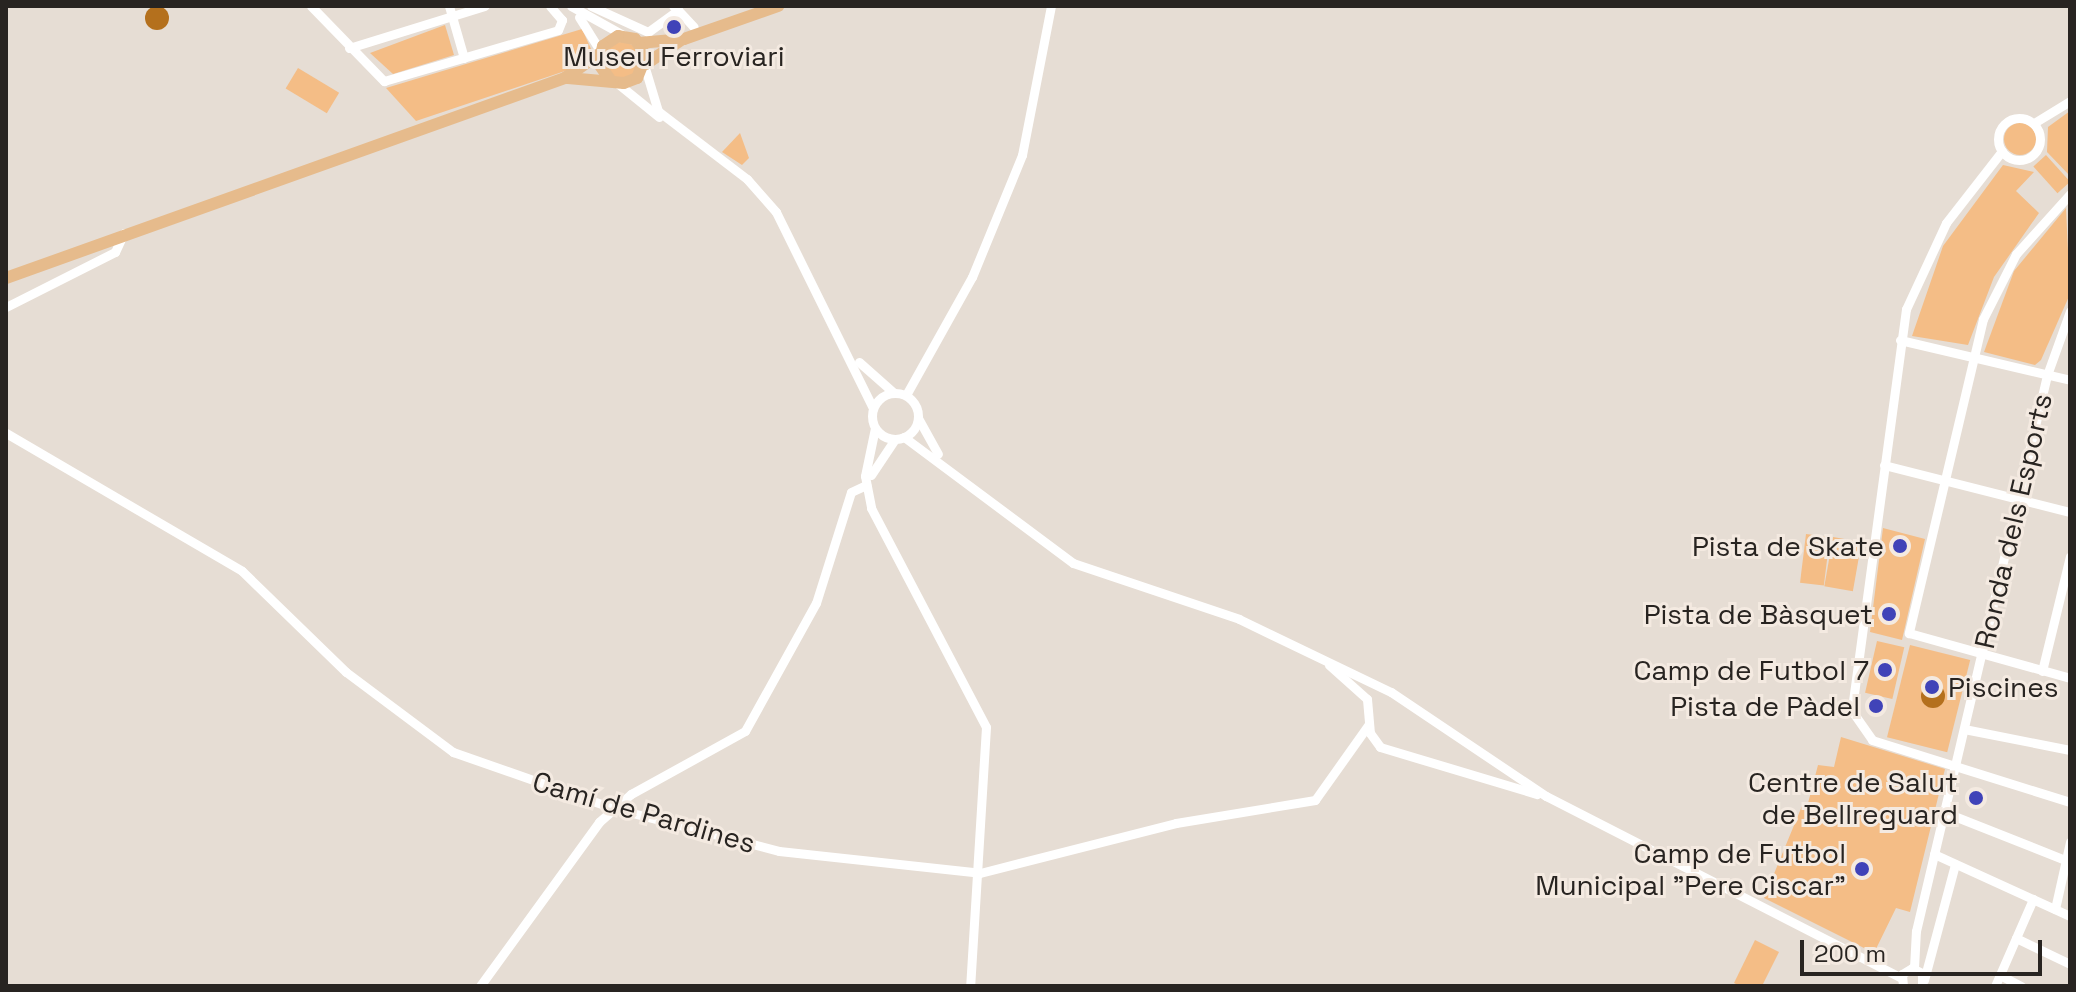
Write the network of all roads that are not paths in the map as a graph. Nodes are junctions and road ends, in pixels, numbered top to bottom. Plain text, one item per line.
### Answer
1 (311, 6) edge
2 (485, 6) edge
3 (550, 6) edge
4 (591, 6) edge
5 (778, 6) edge
6 (1051, 6) edge
7 (573, 8) edge
8 (675, 10) edge
9 (450, 11) edge
10 (694, 27) dead end
11 (624, 36) junction
12 (684, 39) junction
13 (639, 43) junction
14 (349, 48) junction
15 (600, 52) junction
16 (464, 58) junction
17 (645, 66) junction
18 (565, 78) junction
19 (614, 81) junction
20 (2070, 101) edge
21 (666, 120) junction
22 (2034, 123) junction
23 (2002, 151) junction
24 (2070, 194) edge
25 (124, 233) junction
26 (6, 278) edge
27 (6, 307) edge
28 (2070, 311) edge
29 (1900, 340) junction
30 (852, 354) junction
31 (1973, 357) junction
32 (2047, 375) junction
33 (2070, 380) edge
34 (893, 392) junction
35 (906, 395) junction
36 (873, 408) junction
37 (918, 418) junction
38 (875, 428) junction
39 (6, 433) edge
40 (900, 438) junction
41 (1884, 465) junction
42 (947, 466) junction
43 (1944, 480) junction
44 (866, 485) junction
45 (2018, 499) junction
46 (2070, 512) edge
47 (2070, 556) edge
48 (1982, 657) junction
49 (1327, 662) junction
50 (2042, 671) junction
51 (2070, 678) edge
52 (1369, 724) junction
53 (1964, 729) junction
54 (1354, 747) junction
55 (1380, 747) junction
56 (2070, 750) edge
57 (1956, 766) junction
58 (1546, 796) junction
59 (2070, 802) edge
60 (613, 808) junction
61 (1944, 812) junction
62 (2070, 842) edge
63 (1934, 854) junction
64 (2068, 861) edge
65 (1955, 864) junction
66 (980, 873) junction
67 (2033, 899) junction
68 (2055, 909) junction
69 (2070, 916) edge
70 (2016, 938) junction
71 (2070, 964) edge
72 (1914, 968) junction
73 (2000, 975) junction
74 (1902, 982) edge
75 (1924, 984) edge
76 (480, 986) edge
77 (970, 986) edge
78 (1995, 986) edge
79 (2021, 986) edge

1 - 14 street
2 - 9 street
3 - 16 street
4 - 8 street
5 - 12 main road
6 - 35 street
7 - 11 street
7 - 15 street
8 - 10 street
9 - 14 street
9 - 16 street
11 - 13 main road
11 - 15 main road
12 - 13 main road
12 - 17 main road
13 - 17 main road
14 - 16 street
15 - 18 main road
15 - 19 main road
17 - 19 main road
17 - 21 street
18 - 19 main road
18 - 25 main road
19 - 21 street
20 - 22 street
21 - 30 street
22 - 23 street
22 - 23 street
23 - 29 street
24 - 31 street
25 - 26 main road
25 - 27 street
28 - 32 street, Ronda dels Esports
29 - 31 street
29 - 41 street
30 - 34 street
30 - 36 street
31 - 32 street
31 - 43 street
32 - 33 street
32 - 45 street, Ronda dels Esports
34 - 35 street
34 - 36 street
35 - 37 street
36 - 38 street
37 - 40 street
37 - 42 street
38 - 40 street
38 - 44 street
39 - 60 street, Camí de Pardines
40 - 42 street
40 - 44 street
41 - 43 street
41 - 57 street
42 - 49 street
43 - 45 street
43 - 48 street
44 - 60 street
44 - 66 street
45 - 46 street
45 - 48 street, Ronda dels Esports
47 - 50 street
48 - 50 street
48 - 53 street, Ronda dels Esports
49 - 52 street
49 - 58 street
50 - 51 street
52 - 54 street, Camí de Pardines
52 - 55 street
53 - 56 street
53 - 57 street, Ronda dels Esports
54 - 55 street
54 - 66 street, Camí de Pardines
55 - 58 street
57 - 59 street
57 - 61 street, Ronda dels Esports
58 - 74 street
60 - 66 street, Camí de Pardines
60 - 76 street
61 - 63 street, Ronda dels Esports
61 - 64 street
62 - 64 street
63 - 65 street
63 - 72 street, Ronda dels Esports
64 - 68 street
65 - 67 street
65 - 75 street
66 - 77 street
67 - 68 street
67 - 70 street
68 - 69 street
70 - 71 street
70 - 73 street
72 - 74 street
72 - 75 street
73 - 78 street
73 - 79 street

